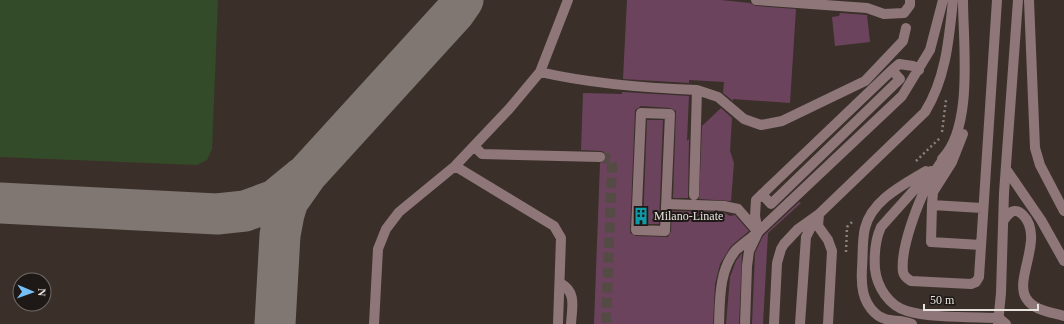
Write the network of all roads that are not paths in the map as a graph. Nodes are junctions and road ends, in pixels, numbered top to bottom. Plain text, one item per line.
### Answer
1 (568, 0) edge
2 (756, 0) edge
3 (910, 0) edge
4 (943, 0) edge
5 (954, 0) edge
6 (963, 0) edge
7 (997, 0) edge
8 (1018, 0) edge
9 (1029, 0) edge
10 (906, 28) dead end
11 (919, 70) junction
12 (540, 72) junction
13 (697, 90) junction
14 (964, 98) junction
15 (474, 146) junction
16 (946, 155) junction
17 (600, 157) tunnel mouth
18 (455, 166) junction
19 (935, 166) junction
20 (1006, 169) junction
21 (694, 196) dead end
22 (666, 204) junction
23 (932, 205) junction
24 (982, 208) junction
25 (1064, 211) edge
26 (818, 214) junction
27 (1004, 220) junction
28 (758, 232) junction
29 (1048, 233) junction
30 (1031, 236) junction
31 (981, 245) junction
32 (1064, 261) edge
33 (560, 283) junction
34 (946, 315) junction
35 (1064, 316) edge
36 (1001, 322) edge
37 (374, 324) edge
38 (558, 324) edge
39 (571, 324) edge
40 (719, 324) edge
41 (744, 324) edge
42 (774, 324) edge
43 (800, 324) edge
44 (828, 324) edge
45 (912, 324) edge
46 (956, 324) edge

1 - 12 lane
2 - 3 lane
4 - 11 lane
5 - 26 lane
6 - 14 lane
7 - 24 lane
8 - 20 lane
9 - 25 lane
10 - 13 lane
11 - 28 lane
11 - 28 lane
12 - 13 lane
12 - 15 lane
13 - 21 lane
14 - 16 lane
14 - 23 lane
15 - 17 lane
15 - 18 lane
16 - 19 lane
16 - 31 lane
18 - 33 lane
18 - 37 lane
19 - 34 lane
19 - 45 lane
20 - 27 lane
20 - 29 lane
22 - 22 lane
22 - 28 lane
23 - 24 lane
23 - 31 lane
24 - 31 lane
26 - 42 lane
26 - 43 lane
26 - 44 lane
27 - 30 lane
27 - 36 lane
28 - 40 lane
28 - 41 lane
29 - 30 lane
29 - 32 lane
30 - 35 lane
33 - 38 lane
33 - 39 lane
34 - 36 lane
34 - 46 lane

